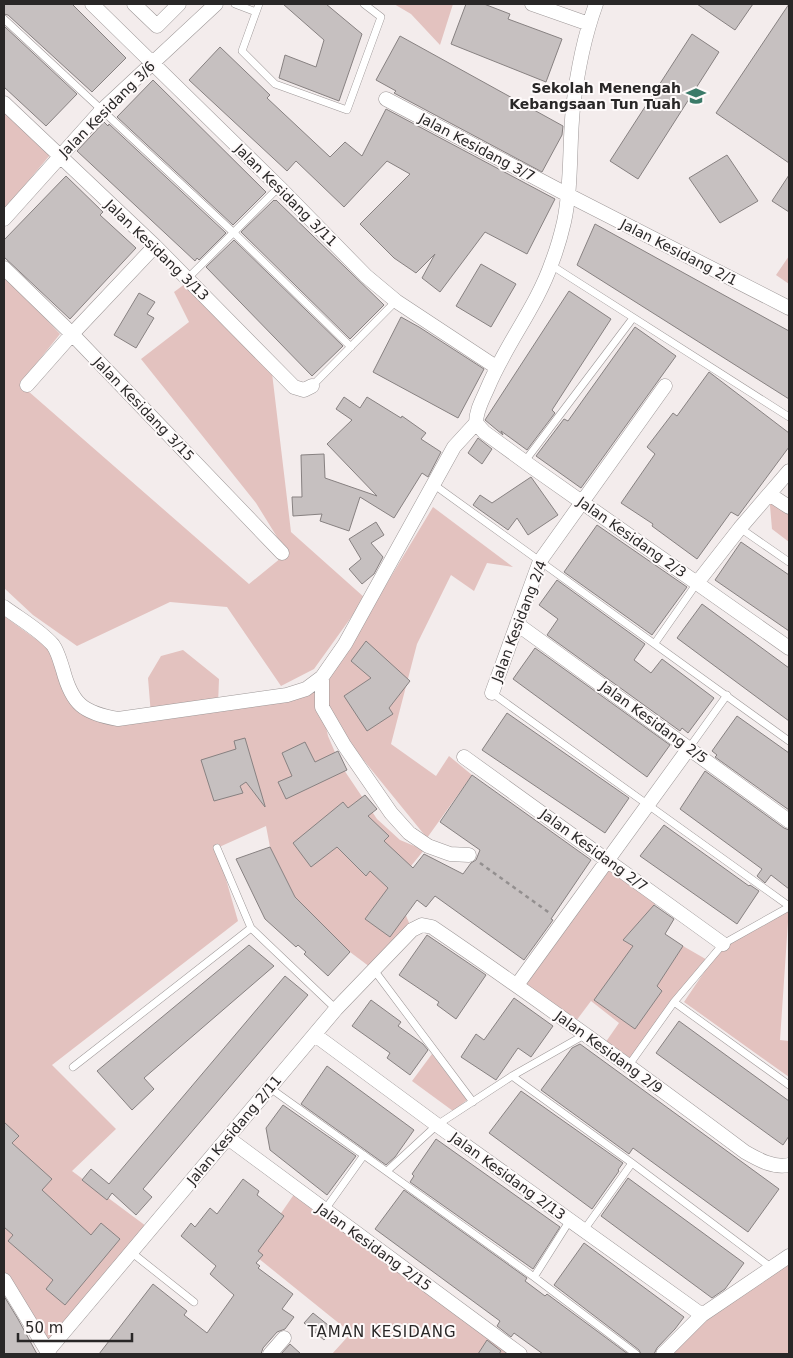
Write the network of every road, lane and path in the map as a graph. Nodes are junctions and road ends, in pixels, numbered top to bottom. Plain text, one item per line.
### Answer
1 (92, 4) edge
2 (134, 4) edge
3 (179, 4) edge
4 (216, 4) edge
5 (235, 4) edge
6 (259, 4) edge
7 (364, 4) edge
8 (532, 4) edge
9 (596, 4) edge
10 (256, 12) junction
11 (4, 19) edge
12 (589, 24) junction
13 (152, 64) junction
14 (386, 99) dead end
15 (4, 103) edge
16 (101, 111) junction
17 (60, 157) junction
18 (279, 187) junction
19 (568, 195) junction
20 (4, 219) edge
21 (234, 233) junction
22 (156, 246) junction
23 (551, 265) junction
24 (4, 268) edge
25 (188, 278) junction
26 (396, 301) junction
27 (789, 308) edge
28 (633, 318) junction
29 (72, 334) junction
30 (351, 347) junction
31 (496, 367) junction
32 (27, 385) dead end
33 (312, 386) joint
34 (664, 386) dead end
35 (789, 418) edge
36 (476, 423) junction
37 (525, 461) junction
38 (789, 471) edge
39 (433, 484) junction
40 (768, 494) junction
41 (581, 501) junction
42 (789, 507) edge
43 (740, 528) junction
44 (282, 553) dead end
45 (540, 561) junction
46 (789, 562) edge
47 (697, 583) junction
48 (4, 607) edge
49 (517, 624) junction
50 (655, 643) junction
51 (789, 648) edge
52 (322, 677) junction
53 (492, 693) joint
54 (728, 695) junction
55 (789, 741) edge
56 (689, 748) junction
57 (464, 757) dead end
58 (648, 805) junction
59 (789, 821) edge
60 (217, 848) dead end
61 (468, 855) joint
62 (608, 860) junction
63 (789, 906) edge
64 (563, 923) junction
65 (432, 927) joint
66 (251, 928) junction
67 (723, 944) junction
68 (374, 970) junction
69 (517, 985) junction
70 (674, 1002) junction
71 (336, 1009) junction
72 (586, 1034) junction
73 (315, 1035) junction
74 (629, 1065) junction
75 (73, 1067) dead end
76 (512, 1076) junction
77 (789, 1085) edge
78 (270, 1088) junction
79 (473, 1102) junction
80 (438, 1125) junction
81 (228, 1138) junction
82 (364, 1155) junction
83 (632, 1163) junction
84 (789, 1165) edge
85 (387, 1171) junction
86 (324, 1211) junction
87 (570, 1220) junction
88 (584, 1230) junction
89 (131, 1252) junction
90 (789, 1256) edge
91 (772, 1268) junction
92 (534, 1277) junction
93 (4, 1280) edge
94 (194, 1302) dead end
95 (702, 1315) junction
96 (284, 1338) dead end
97 (48, 1353) edge
98 (270, 1354) edge
99 (520, 1354) edge
100 (636, 1354) edge
101 (663, 1354) edge

1 - 13 street, Jalan Kesidang 3/11
2 - 3 street
4 - 13 street, Jalan Kesidang 3/6
5 - 10 lane
6 - 10 lane
7 - 10 lane
8 - 12 street
9 - 12 street
11 - 16 lane
12 - 19 street
13 - 16 street, Jalan Kesidang 3/6
13 - 18 street, Jalan Kesidang 3/11
14 - 19 street, Jalan Kesidang 3/7
15 - 17 street, Jalan Kesidang 3/13
16 - 17 street, Jalan Kesidang 3/6
16 - 21 lane
17 - 20 street, Jalan Kesidang 3/6
17 - 22 street, Jalan Kesidang 3/13
18 - 21 lane
18 - 26 street, Jalan Kesidang 3/11
19 - 23 street
19 - 27 street, Jalan Kesidang 2/1
21 - 25 lane
21 - 30 lane
22 - 25 street, Jalan Kesidang 3/13
22 - 29 street
23 - 28 lane
23 - 31 street
24 - 29 street, Jalan Kesidang 3/15
25 - 33 street, Jalan Kesidang 3/13
26 - 30 lane
26 - 31 street, Jalan Kesidang 3/11
28 - 35 lane
28 - 37 lane
29 - 32 street
29 - 44 street, Jalan Kesidang 3/15
30 - 33 lane
31 - 36 street
34 - 41 street, Jalan Kesidang 2/4
36 - 37 street, Jalan Kesidang 2/3
36 - 39 street
37 - 41 street, Jalan Kesidang 2/3
38 - 40 street
39 - 45 lane
39 - 52 street
40 - 42 street
40 - 43 street
41 - 45 street, Jalan Kesidang 2/4
41 - 47 street, Jalan Kesidang 2/3
43 - 46 lane
43 - 47 street
45 - 49 street, Jalan Kesidang 2/4
45 - 50 lane
47 - 50 lane
47 - 51 street, Jalan Kesidang 2/3
48 - 52 street
49 - 53 street, Jalan Kesidang 2/4
49 - 56 street, Jalan Kesidang 2/5
50 - 54 lane
52 - 61 street
53 - 58 lane
54 - 55 lane
54 - 56 lane
56 - 58 street
56 - 59 street, Jalan Kesidang 2/5
57 - 62 street, Jalan Kesidang 2/7
58 - 62 street
58 - 63 lane
60 - 66 lane
61 - 64 path
62 - 64 street
62 - 67 street, Jalan Kesidang 2/7
63 - 67 lane
64 - 69 street
65 - 68 street, Jalan Kesidang 2/11
65 - 69 street, Jalan Kesidang 2/9
66 - 71 lane
66 - 75 lane
67 - 70 lane
68 - 71 street, Jalan Kesidang 2/11
68 - 79 lane
69 - 72 street, Jalan Kesidang 2/9
70 - 74 lane
70 - 77 lane
71 - 73 street, Jalan Kesidang 2/11
72 - 74 street, Jalan Kesidang 2/9
72 - 76 lane
73 - 78 street, Jalan Kesidang 2/11
73 - 80 street, Jalan Kesidang 2/13
74 - 84 street, Jalan Kesidang 2/9
76 - 79 lane
76 - 83 lane
78 - 81 street, Jalan Kesidang 2/11
78 - 82 lane
79 - 80 lane
80 - 85 lane
80 - 87 street, Jalan Kesidang 2/13
81 - 86 street, Jalan Kesidang 2/15
81 - 89 street, Jalan Kesidang 2/11
82 - 85 lane
82 - 86 lane
83 - 88 lane
83 - 91 lane
85 - 92 lane
86 - 99 street, Jalan Kesidang 2/15
87 - 88 street, Jalan Kesidang 2/13
87 - 92 lane
88 - 95 street, Jalan Kesidang 2/13
89 - 94 lane
89 - 97 street, Jalan Kesidang 2/11
90 - 91 street
91 - 95 street
92 - 100 lane
93 - 97 street
95 - 101 street
96 - 98 street

